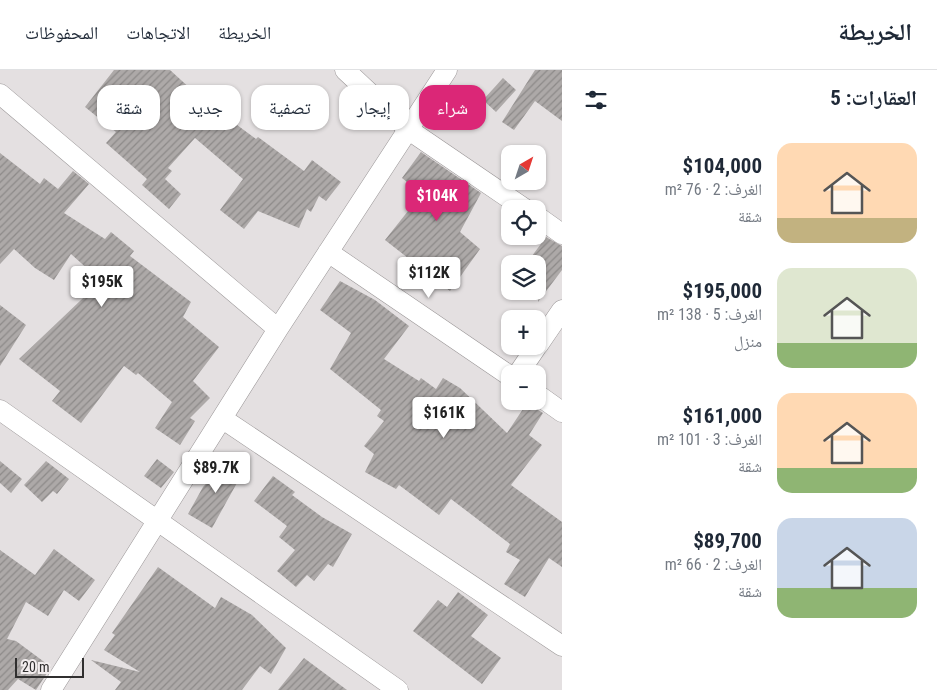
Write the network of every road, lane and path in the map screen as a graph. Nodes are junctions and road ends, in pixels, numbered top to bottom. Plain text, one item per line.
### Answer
1 (344, 70) edge
2 (447, 70) edge
3 (360, 85) edge
4 (0, 94) edge
5 (409, 130) junction
6 (512, 200) edge
7 (546, 223) edge
8 (562, 234) edge
9 (328, 252) junction
10 (562, 310) edge
11 (278, 329) junction
12 (546, 333) edge
13 (501, 370) edge
14 (546, 401) edge
15 (0, 410) edge
16 (562, 412) edge
17 (223, 419) junction
18 (159, 520) junction
19 (562, 646) edge
20 (51, 690) edge
21 (398, 690) edge

1 - 3 street
2 - 5 street
4 - 11 street
5 - 6 street
5 - 9 street
7 - 8 street
9 - 11 street
9 - 13 street
10 - 12 street
11 - 17 street
14 - 16 street
15 - 18 street
17 - 18 street
17 - 19 street
18 - 20 street
18 - 21 street

